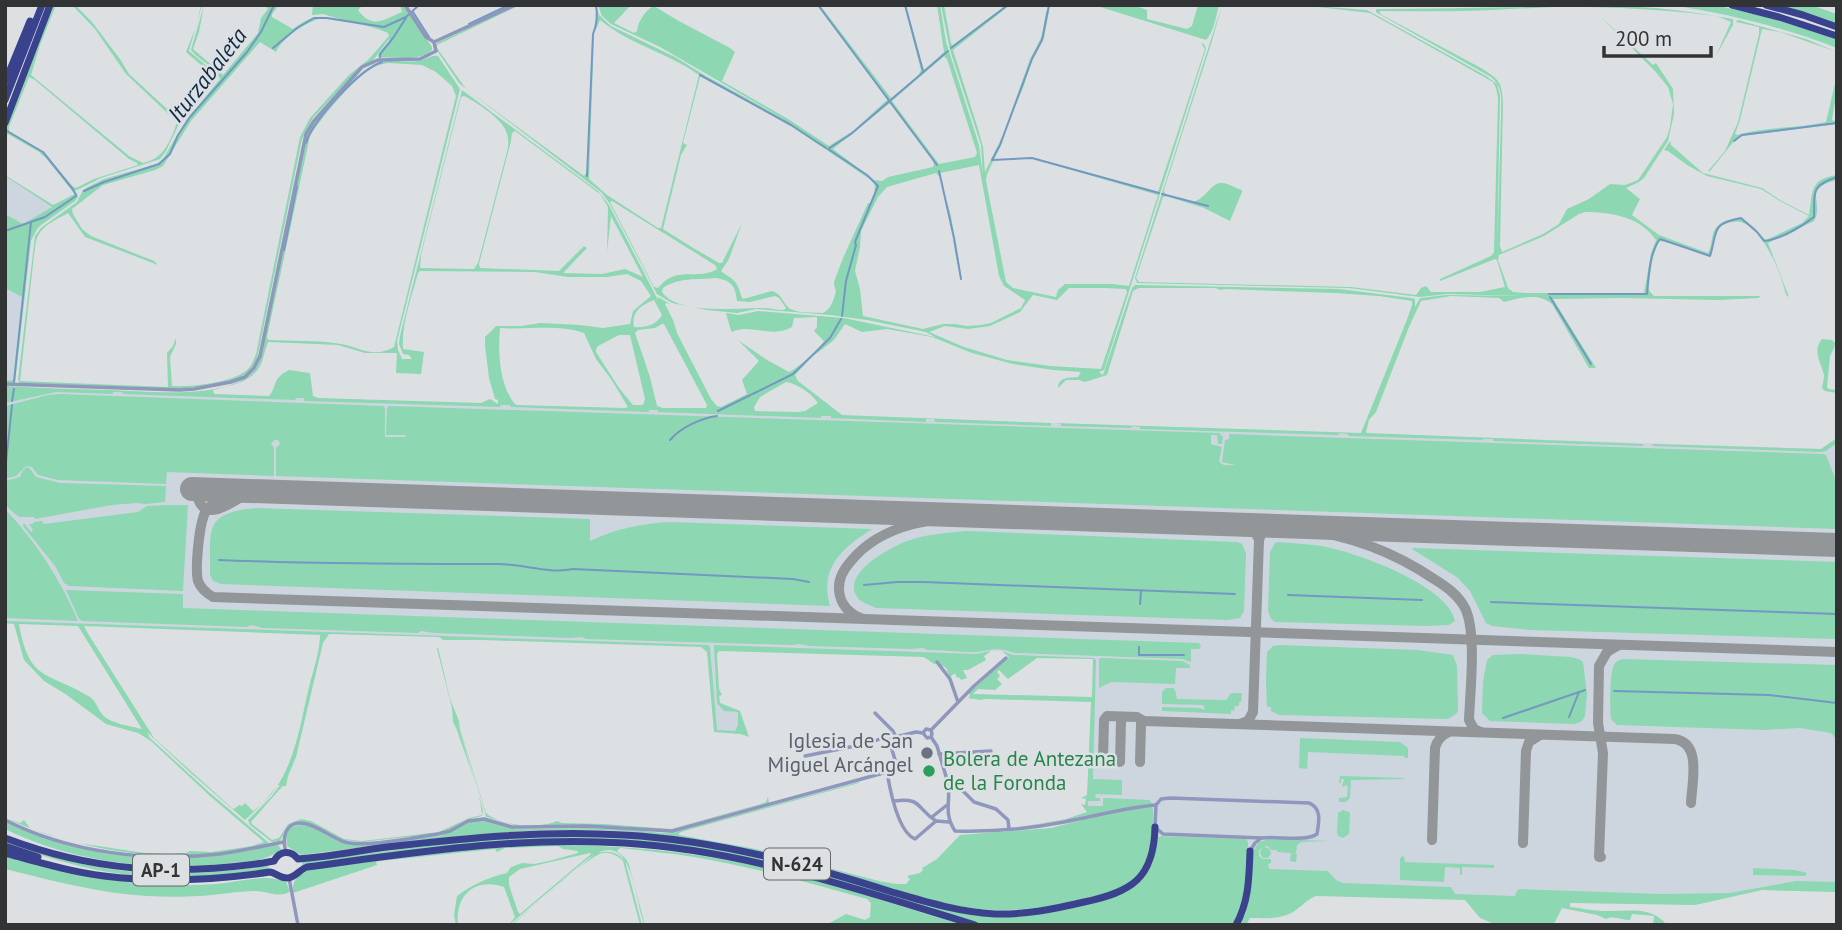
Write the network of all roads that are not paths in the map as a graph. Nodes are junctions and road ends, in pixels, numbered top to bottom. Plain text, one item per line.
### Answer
1 (39, 5) edge
2 (50, 5) edge
3 (405, 5) edge
4 (515, 5) edge
5 (1732, 5) edge
6 (1766, 5) edge
7 (1837, 27) edge
8 (1837, 36) edge
9 (434, 42) junction
10 (5, 82) edge
11 (5, 100) edge
12 (5, 123) edge
13 (5, 384) edge
14 (1006, 658) dead end
15 (936, 662) dead end
16 (958, 702) junction
17 (875, 713) dead end
18 (885, 724) junction
19 (931, 730) junction
20 (923, 733) junction
21 (896, 737) junction
22 (931, 737) junction
23 (888, 738) junction
24 (991, 751) dead end
25 (939, 754) junction
26 (805, 756) dead end
27 (887, 772) junction
28 (949, 788) junction
29 (894, 801) junction
30 (1156, 805) junction
31 (947, 806) junction
32 (931, 818) junction
33 (5, 820) edge
34 (936, 821) junction
35 (949, 822) junction
36 (1155, 827) junction
37 (1009, 829) junction
38 (5, 832) edge
39 (1254, 837) junction
40 (5, 838) edge
41 (1262, 838) junction
42 (284, 842) junction
43 (5, 846) edge
44 (1250, 851) junction
45 (49, 852) junction
46 (286, 852) junction
47 (5, 853) edge
48 (298, 859) junction
49 (274, 861) junction
50 (299, 870) junction
51 (276, 873) junction
52 (131, 878) junction
53 (289, 878) junction
54 (298, 925) edge
55 (975, 925) edge
56 (1236, 925) edge

1 - 10 highway
1 - 11 highway
2 - 12 highway
3 - 9 street
4 - 9 street
5 - 8 highway
6 - 7 highway
9 - 13 street
14 - 16 street
15 - 16 street
16 - 19 street
17 - 18 street
18 - 21 street
18 - 23 street
19 - 20 street
19 - 22 street
20 - 21 street
20 - 22 street
21 - 23 street
22 - 25 street
23 - 26 street
23 - 27 street
24 - 25 street
25 - 28 street
27 - 29 street
27 - 42 street
28 - 31 street
28 - 37 street
29 - 32 street
29 - 34 street
30 - 36 street
30 - 37 street
30 - 41 street
31 - 32 street
31 - 35 street
32 - 34 street
33 - 42 street
34 - 35 street
35 - 37 street
36 - 39 street
36 - 48 highway, N-624
38 - 45 highway
39 - 41 street
39 - 44 street
40 - 45 highway, AP-1
41 - 44 street
42 - 46 street
43 - 52 highway, AP-1
44 - 56 highway
45 - 49 highway, AP-1
46 - 48 highway
46 - 49 highway
47 - 52 highway
48 - 50 highway
49 - 51 highway
50 - 53 highway, N-624
50 - 55 highway, N-624
51 - 52 highway, AP-1
51 - 53 highway
53 - 54 street

